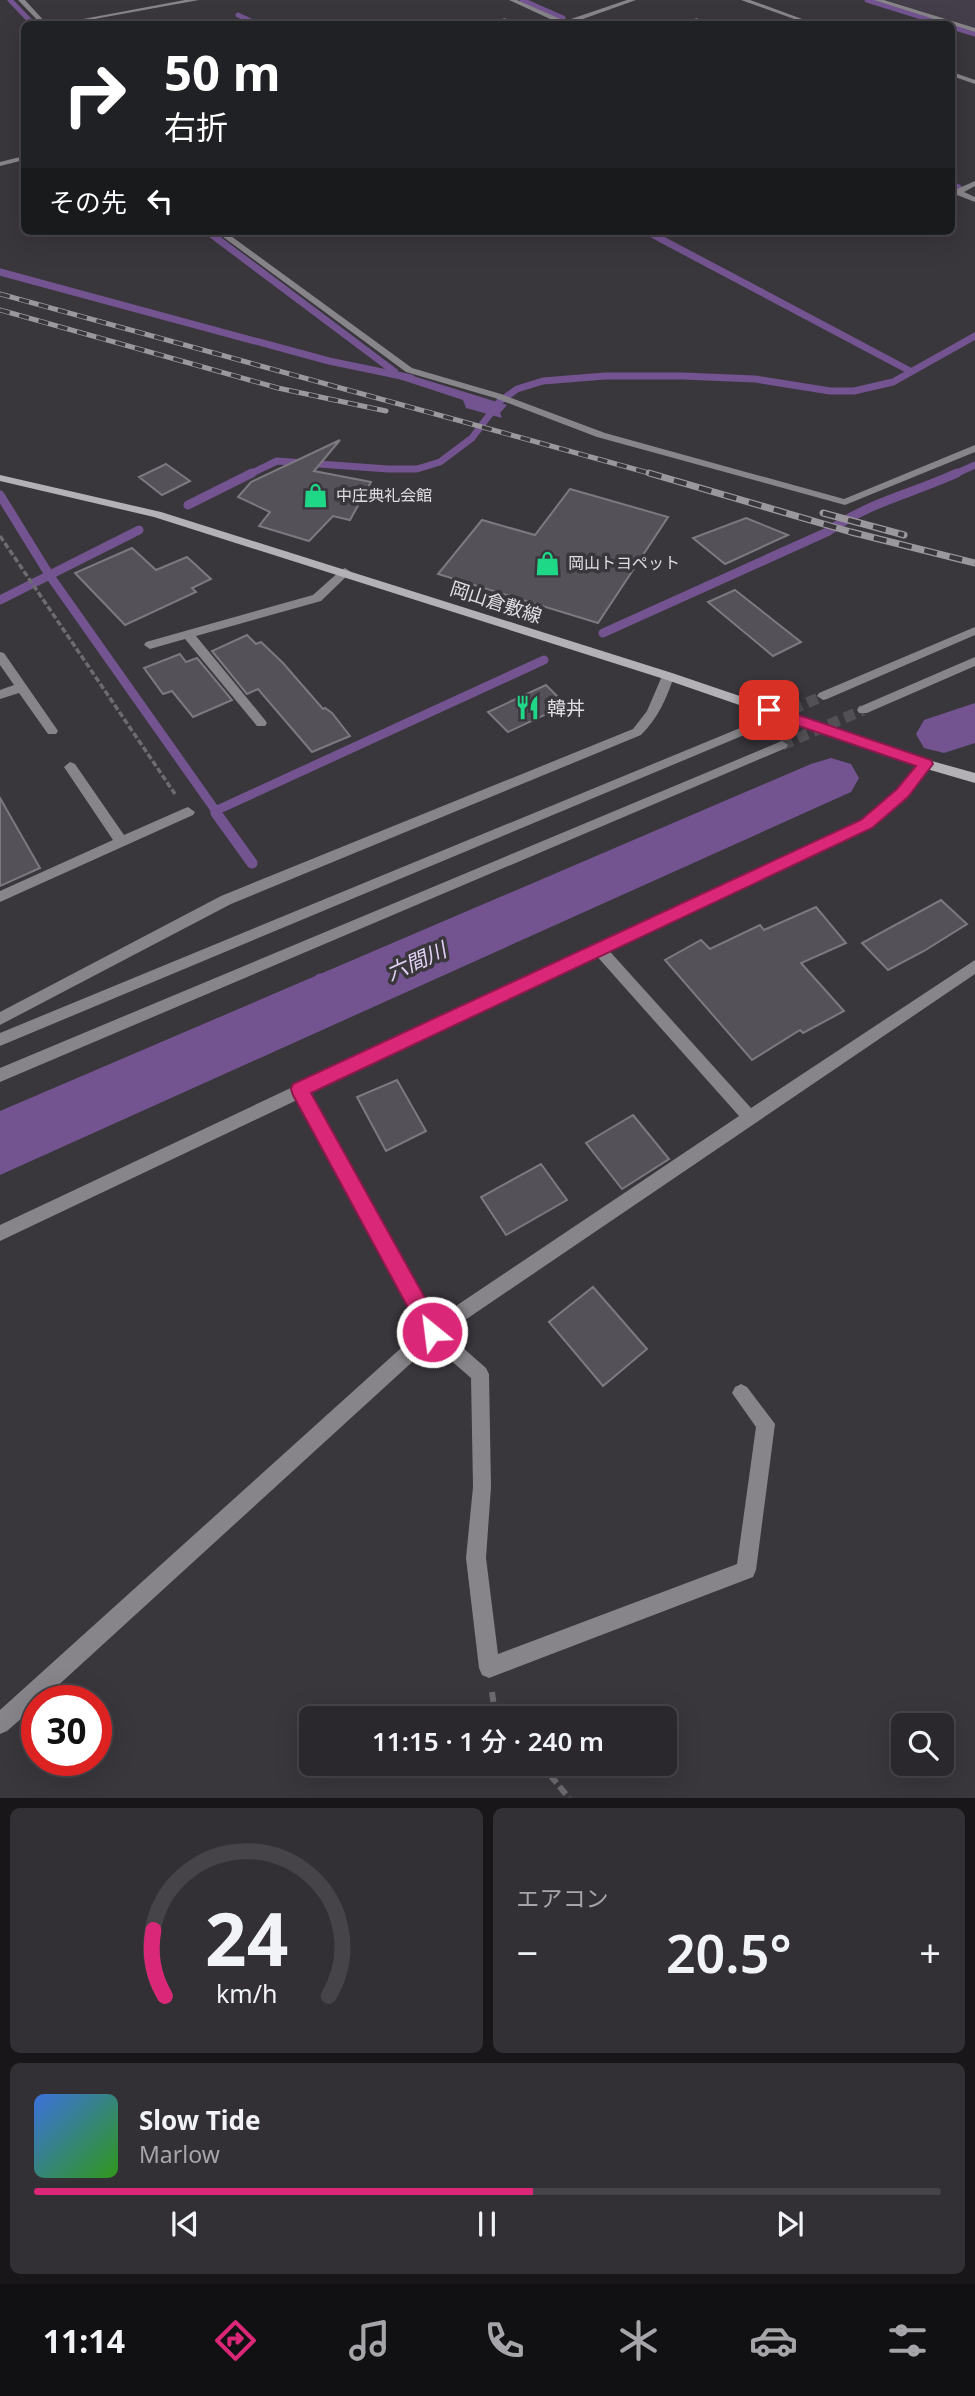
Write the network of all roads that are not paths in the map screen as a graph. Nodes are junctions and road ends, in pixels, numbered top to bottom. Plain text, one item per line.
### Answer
1 (21, 0) edge
2 (196, 0) edge
3 (512, 0) edge
4 (633, 0) edge
5 (744, 0) edge
6 (877, 0) edge
7 (697, 20) dead end
8 (41, 21) edge
9 (76, 21) edge
10 (558, 21) edge
11 (574, 21) edge
12 (694, 21) edge
13 (804, 21) edge
14 (946, 21) edge
15 (955, 24) edge
16 (975, 30) edge
17 (955, 75) edge
18 (975, 82) edge
19 (21, 159) edge
20 (0, 164) edge
21 (975, 183) edge
22 (955, 191) edge
23 (975, 200) edge
24 (224, 235) edge
25 (975, 448) edge
26 (0, 478) edge
27 (345, 572) junction
28 (975, 631) edge
29 (187, 634) junction
30 (150, 645) dead end
31 (0, 656) edge
32 (975, 661) edge
33 (668, 676) junction
34 (22, 687) junction
35 (0, 695) edge
36 (824, 696) tunnel mouth
37 (863, 710) tunnel mouth
38 (261, 723) dead end
39 (745, 730) tunnel mouth
40 (52, 731) dead end
41 (782, 745) tunnel mouth
42 (926, 764) junction
43 (70, 767) dead end
44 (975, 778) edge
45 (188, 812) road end
46 (121, 841) junction
47 (0, 897) edge
48 (599, 949) junction
49 (975, 965) edge
50 (0, 1019) edge
51 (0, 1040) edge
52 (0, 1076) edge
53 (300, 1089) junction
54 (750, 1118) junction
55 (0, 1233) edge
56 (432, 1332) junction
57 (741, 1393) dead end
58 (0, 1724) edge

1 - 8 street
2 - 9 street
3 - 10 street
4 - 11 street
5 - 13 street
6 - 14 street
7 - 12 street
15 - 16 street
17 - 18 street
19 - 20 street
21 - 22 street
22 - 23 street
24 - 25 street
26 - 27 main road, 岡山倉敷線
27 - 29 street
27 - 33 main road, 岡山倉敷線
28 - 36 street
29 - 30 street
29 - 38 street
31 - 34 street
32 - 37 street
33 - 42 main road, 岡山倉敷線
33 - 50 street
34 - 35 street
34 - 40 street
39 - 51 street
41 - 52 street
42 - 44 main road, 岡山倉敷線
42 - 48 street
43 - 46 street
45 - 46 street
46 - 47 street
48 - 53 street
48 - 54 street
49 - 54 street
53 - 55 street
53 - 56 street
54 - 56 street
56 - 57 street
56 - 58 street

